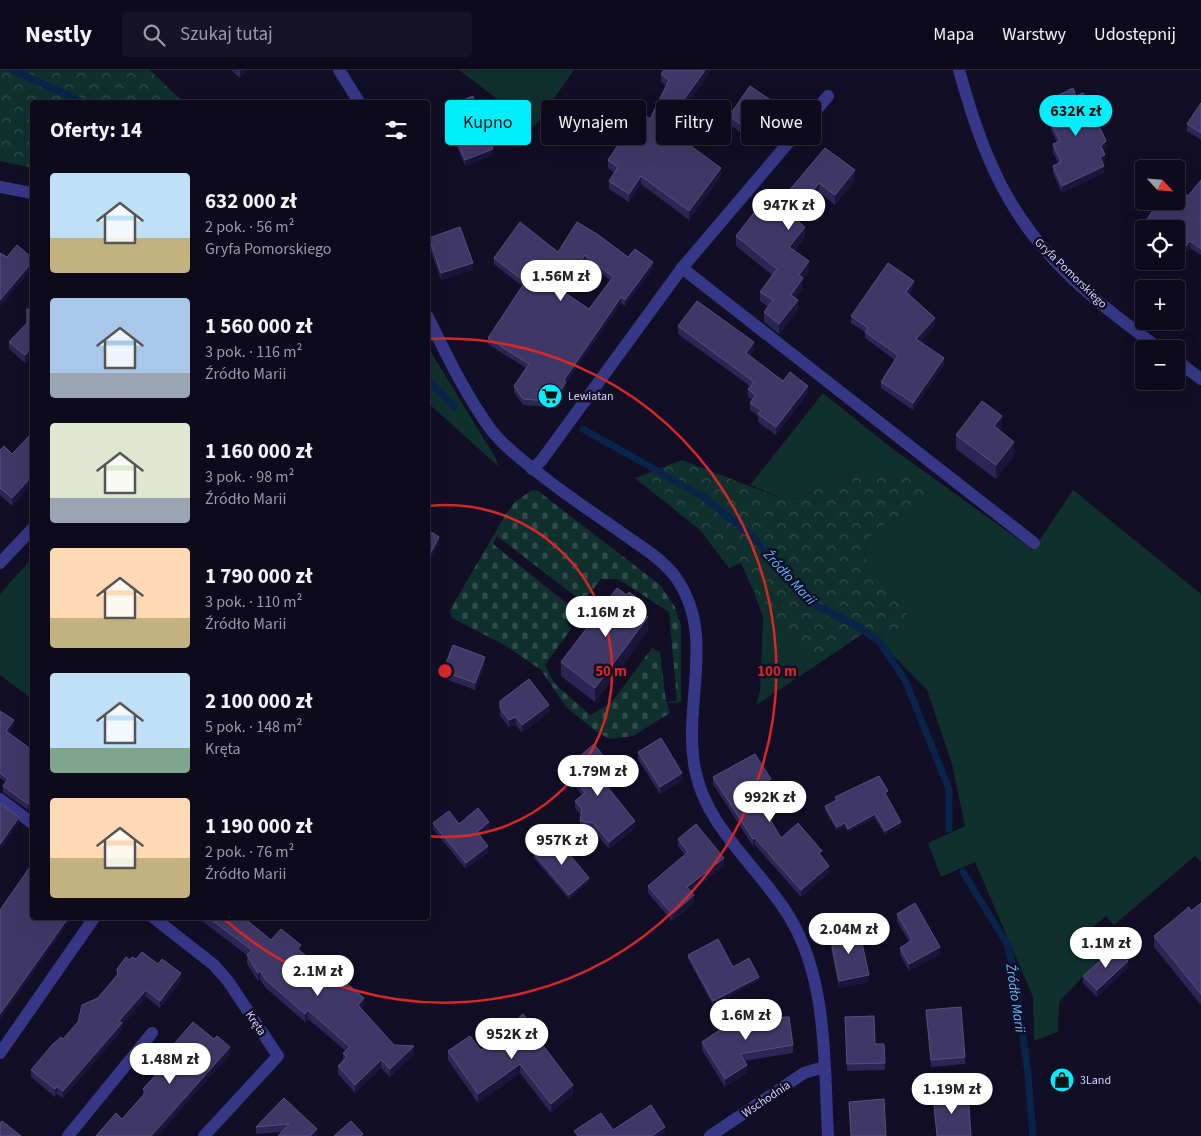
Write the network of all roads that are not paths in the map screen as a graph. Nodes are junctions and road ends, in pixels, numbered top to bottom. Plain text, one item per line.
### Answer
1 (339, 70) edge
2 (959, 70) edge
3 (828, 96) dead end
4 (358, 100) edge
5 (0, 186) edge
6 (30, 193) edge
7 (682, 268) junction
8 (430, 321) edge
9 (1148, 340) edge
10 (1187, 368) joint
11 (1201, 370) edge
12 (1201, 380) edge
13 (532, 469) junction
14 (30, 531) edge
15 (1034, 544) dead end
16 (0, 563) edge
17 (0, 799) edge
18 (30, 822) edge
19 (93, 920) edge
20 (156, 920) edge
21 (152, 1033) dead end
22 (0, 1053) edge
23 (824, 1067) junction
24 (68, 1136) edge
25 (204, 1136) edge
26 (710, 1136) edge
27 (828, 1136) edge

1 - 4 street
2 - 9 street, Gryfa Pomorskiego
3 - 7 street
5 - 6 street
7 - 13 street
7 - 15 street
8 - 13 street
10 - 11 street
10 - 12 street
13 - 23 street
14 - 16 street
17 - 18 street
19 - 22 street
20 - 25 street, Kręta
21 - 24 street
23 - 26 street, Wschodnia
23 - 27 street

